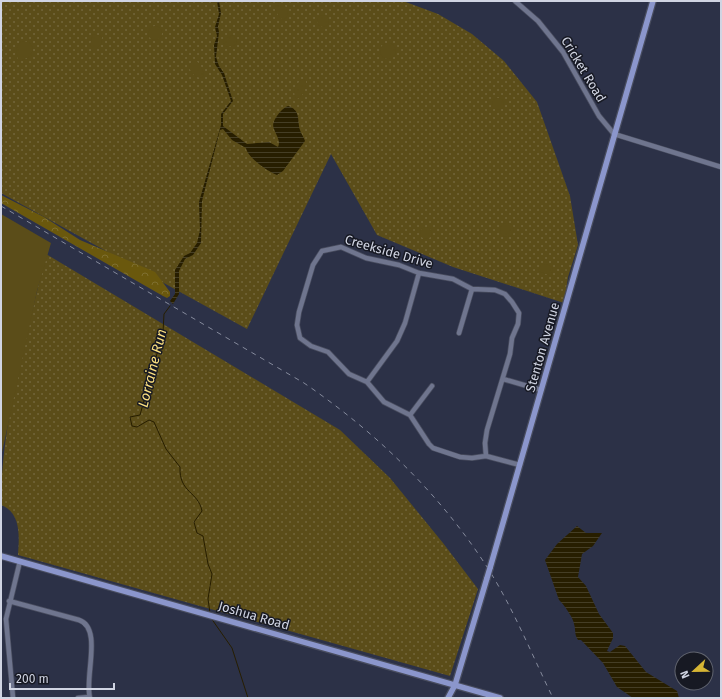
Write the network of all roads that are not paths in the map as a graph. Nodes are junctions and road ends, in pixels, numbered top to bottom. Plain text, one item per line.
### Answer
1 (515, 1) edge
2 (652, 1) edge
3 (614, 134) junction
4 (721, 167) edge
5 (419, 273) junction
6 (472, 289) junction
7 (459, 332) dead end
8 (503, 379) junction
9 (367, 382) junction
10 (432, 386) dead end
11 (541, 390) junction
12 (410, 415) junction
13 (486, 456) junction
14 (520, 465) junction
15 (1, 556) edge
16 (20, 561) junction
17 (9, 601) junction
18 (455, 685) junction
19 (89, 697) edge
20 (13, 698) edge
21 (78, 698) edge
22 (448, 698) edge
23 (500, 698) edge

1 - 3 street, Cricket Road
2 - 3 main road, Stenton Avenue
3 - 4 street
3 - 11 main road, Stenton Avenue
5 - 6 street, Creekside Drive
5 - 9 street
5 - 9 street, Creekside Drive
6 - 7 street
6 - 8 street, Creekside Drive
8 - 11 street
8 - 13 street, Creekside Drive
9 - 12 street, Creekside Drive
10 - 12 street
11 - 14 main road, Stenton Avenue
12 - 13 street
13 - 14 street
14 - 18 main road, Stenton Avenue, bridge
15 - 16 main road, Joshua Road
16 - 17 street
16 - 18 main road, Joshua Road
17 - 19 street
17 - 20 street
18 - 22 main road, Stenton Avenue
18 - 23 main road, Joshua Road
19 - 21 street

